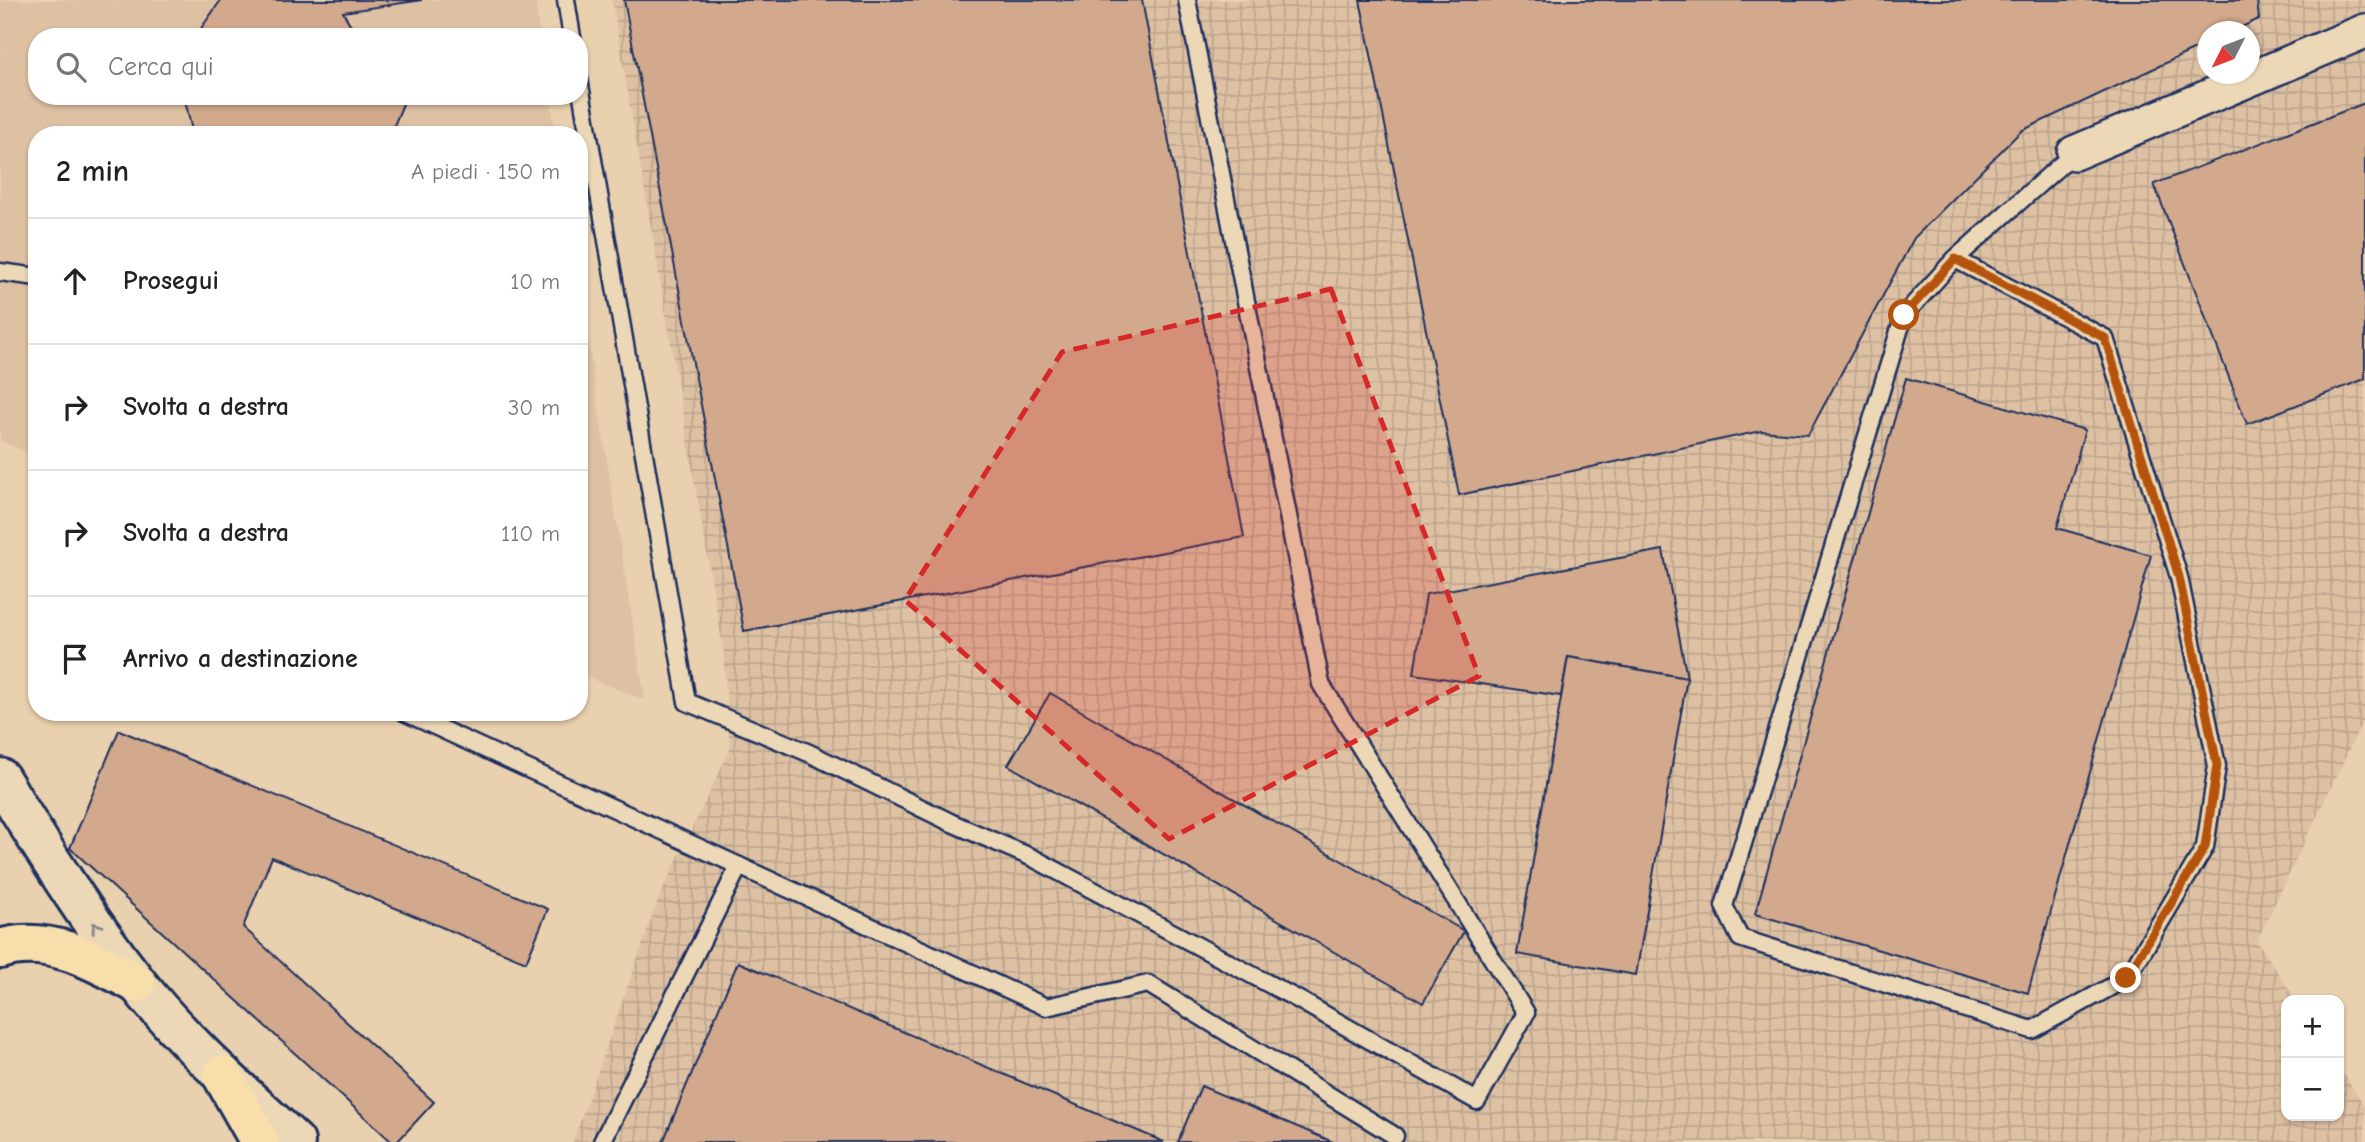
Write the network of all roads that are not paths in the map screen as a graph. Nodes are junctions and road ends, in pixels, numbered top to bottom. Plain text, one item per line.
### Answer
1 (566, 0) edge
2 (1187, 0) edge
3 (571, 28) edge
4 (2365, 31) edge
5 (584, 105) edge
6 (587, 126) edge
7 (588, 131) edge
8 (2074, 153) joint
9 (1955, 259) junction
10 (0, 272) edge
11 (28, 276) edge
12 (424, 721) edge
13 (0, 778) edge
14 (740, 866) junction
15 (0, 948) edge
16 (136, 982) junction
17 (222, 1075) junction
18 (1395, 1136) dead end
19 (260, 1142) edge
20 (295, 1142) edge
21 (602, 1142) edge

1 - 3 lane
2 - 7 lane
4 - 8 street
5 - 6 lane
8 - 9 lane
9 - 9 lane
10 - 11 lane
12 - 14 lane
16 -> 13 street
14 - 18 lane
14 - 21 lane
15 - 16 highway
16 - 17 street
17 - 19 highway
17 - 20 street

